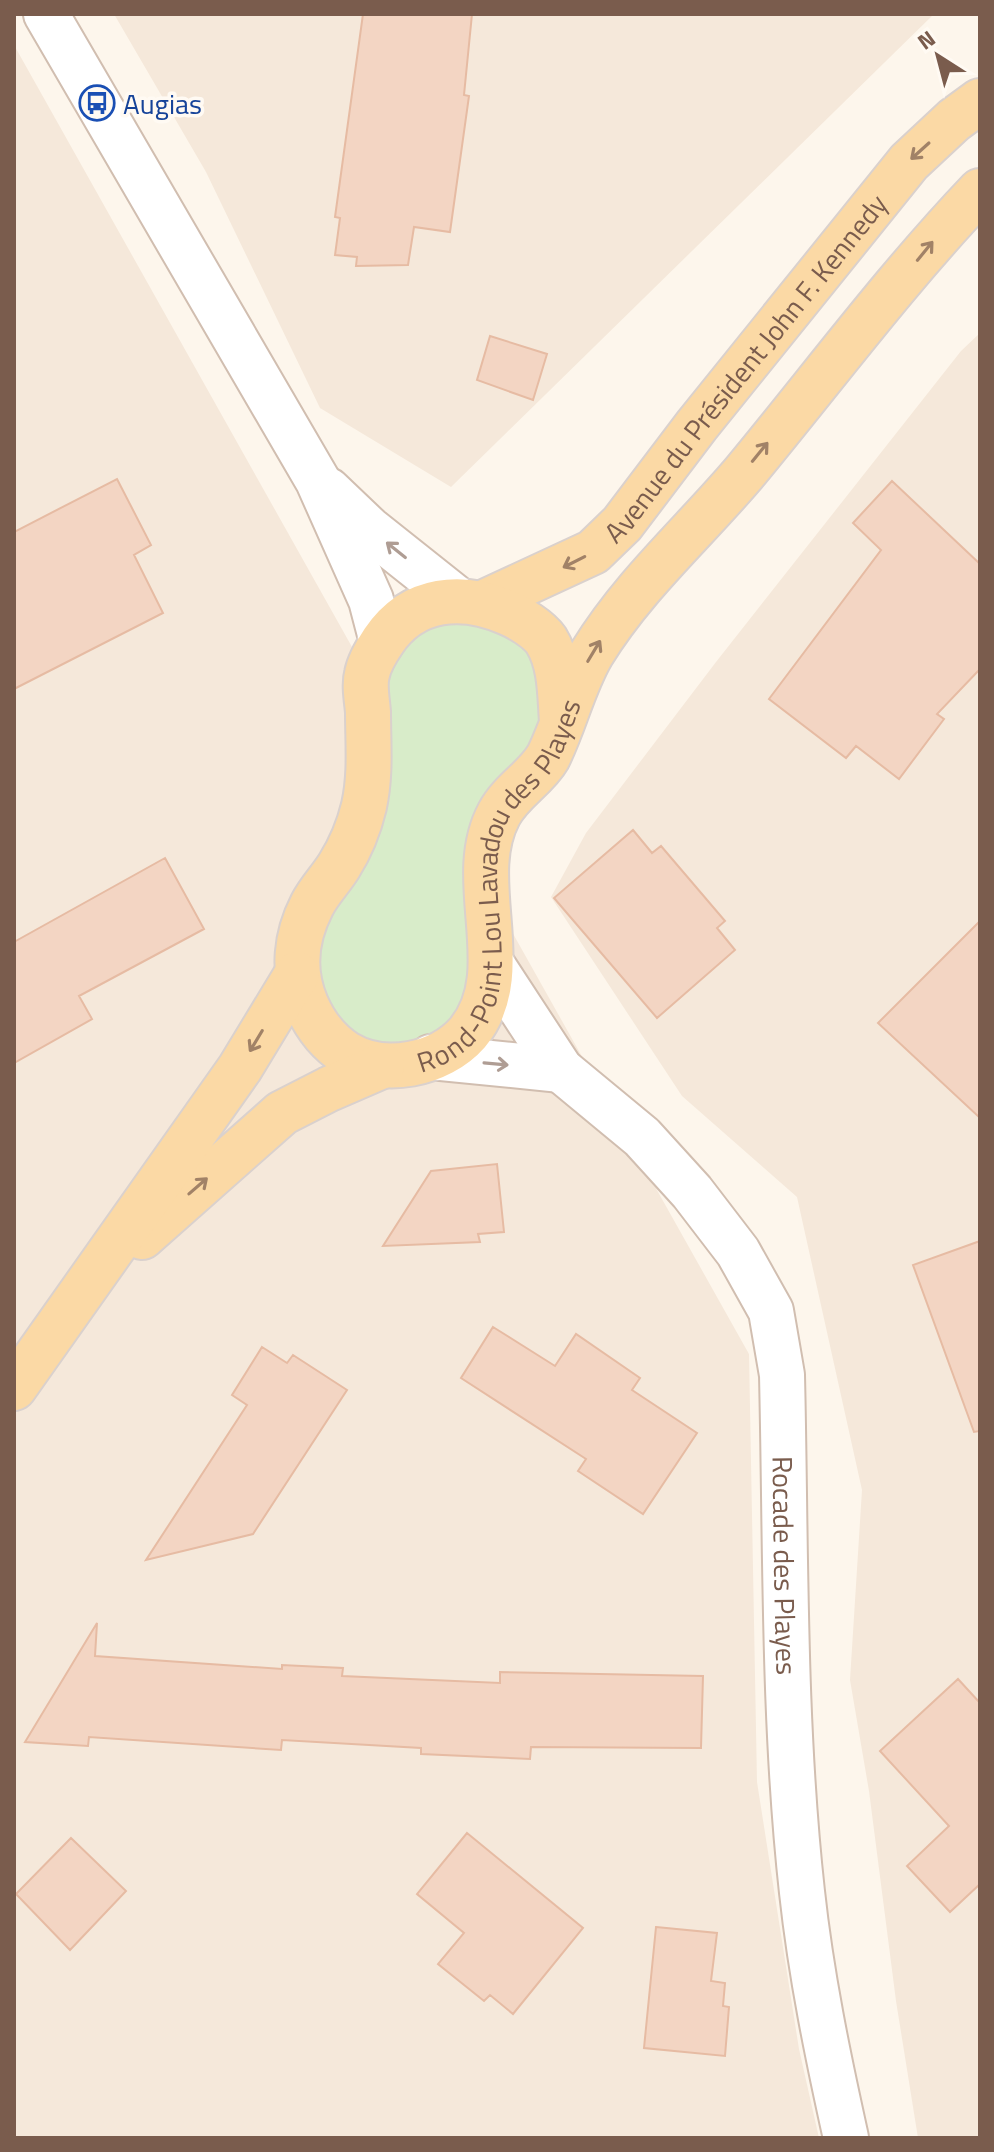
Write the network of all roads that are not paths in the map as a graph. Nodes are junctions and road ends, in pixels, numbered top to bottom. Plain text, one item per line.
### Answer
1 (46, 14) edge
2 (980, 101) edge
3 (980, 191) edge
4 (318, 481) junction
5 (471, 601) junction
6 (382, 642) junction
7 (562, 722) junction
8 (491, 963) junction
9 (297, 974) junction
10 (431, 1057) junction
11 (382, 1066) junction
12 (561, 1070) junction
13 (78, 1295) junction
14 (14, 1388) edge
15 (846, 2138) edge

1 - 4 street
2 -> 5 main road, Avenue du Président John F. Kennedy
7 -> 3 main road
5 -> 4 street
4 - 6 street
5 - 6 main road, Rond-Point Lou Lavadou des Playes
5 - 7 main road, Rond-Point Lou Lavadou des Playes
6 - 9 main road, Rond-Point Lou Lavadou des Playes
7 - 8 main road, Rond-Point Lou Lavadou des Playes
8 - 10 main road, Rond-Point Lou Lavadou des Playes
8 - 12 street, Rocade des Playes
9 - 11 main road, Rond-Point Lou Lavadou des Playes
9 -> 13 main road
10 - 11 main road, Rond-Point Lou Lavadou des Playes
10 -> 12 street
13 -> 11 main road
12 - 15 street, Rocade des Playes
13 - 14 main road

